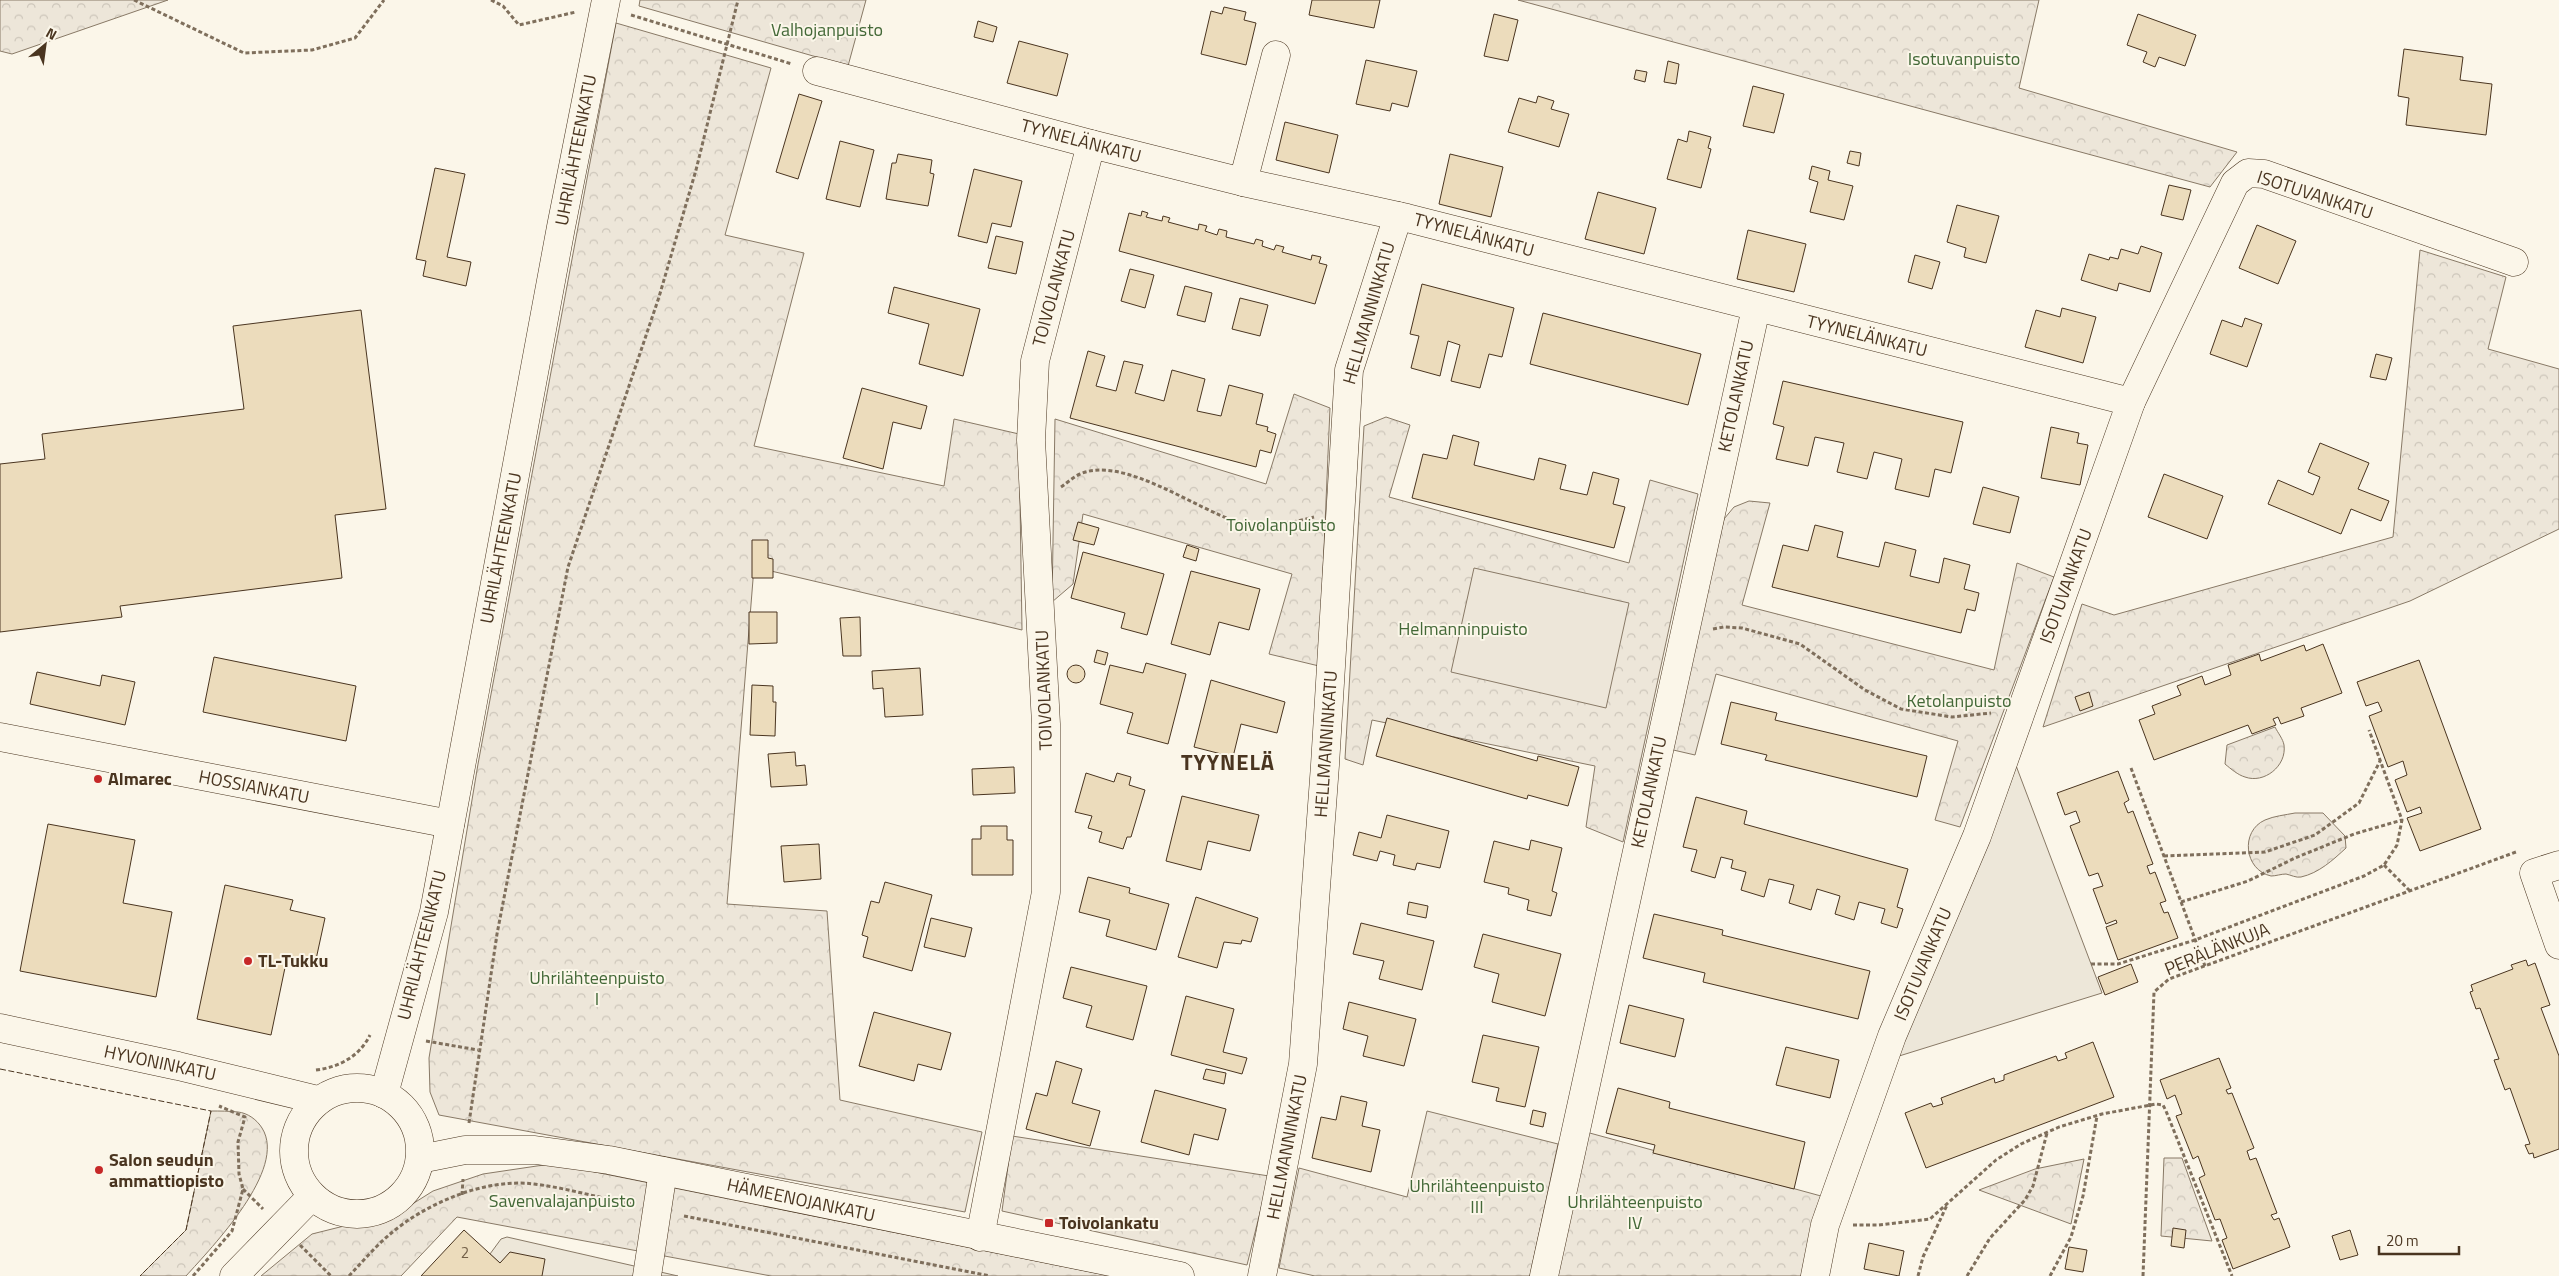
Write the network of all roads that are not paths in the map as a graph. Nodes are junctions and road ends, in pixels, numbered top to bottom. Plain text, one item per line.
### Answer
1 (605, 4) edge
2 (1276, 55) dead end
3 (817, 71) road end
4 (1091, 144) junction
5 (1243, 182) junction
6 (1398, 216) junction
7 (2514, 262) dead end
8 (1756, 308) junction
9 (2131, 402) junction
10 (0, 737) edge
11 (450, 824) junction
12 (2559, 865) edge
13 (2559, 945) edge
14 (0, 1028) edge
15 (384, 1094) junction
16 (318, 1100) junction
17 (420, 1159) junction
18 (663, 1171) junction
19 (312, 1196) junction
20 (980, 1237) junction
21 (1147, 1273) edge
22 (234, 1276) edge
23 (647, 1276) edge
24 (1180, 1276) edge
25 (1262, 1276) edge
26 (1544, 1276) edge
27 (1815, 1276) edge

1 - 11 street, UHRILÄHTEENKATU
2 - 5 street
3 - 4 street, TYYNELÄNKATU
4 - 5 street, TYYNELÄNKATU
4 - 20 street, TOIVOLANKATU
5 - 6 street, TYYNELÄNKATU
6 - 8 street, TYYNELÄNKATU
6 - 25 street, HELLMANNINKATU
7 - 9 street, ISOTUVANKATU
8 - 9 street, TYYNELÄNKATU
8 - 26 street, KETOLANKATU
9 - 27 street, ISOTUVANKATU
10 - 11 street, HOSSIANKATU
11 - 15 street, UHRILÄHTEENKATU
12 - 13 street
14 - 16 street, HYVONINKATU
15 - 16 street
15 - 17 street
16 - 19 street
17 - 18 street, HÄMEENOJANKATU
17 - 19 street
18 - 20 street, HÄMEENOJANKATU
18 - 23 street
19 - 22 street
20 - 21 street, HÄMEENOJANKATU
21 - 24 street, HÄMEENOJANKATU

